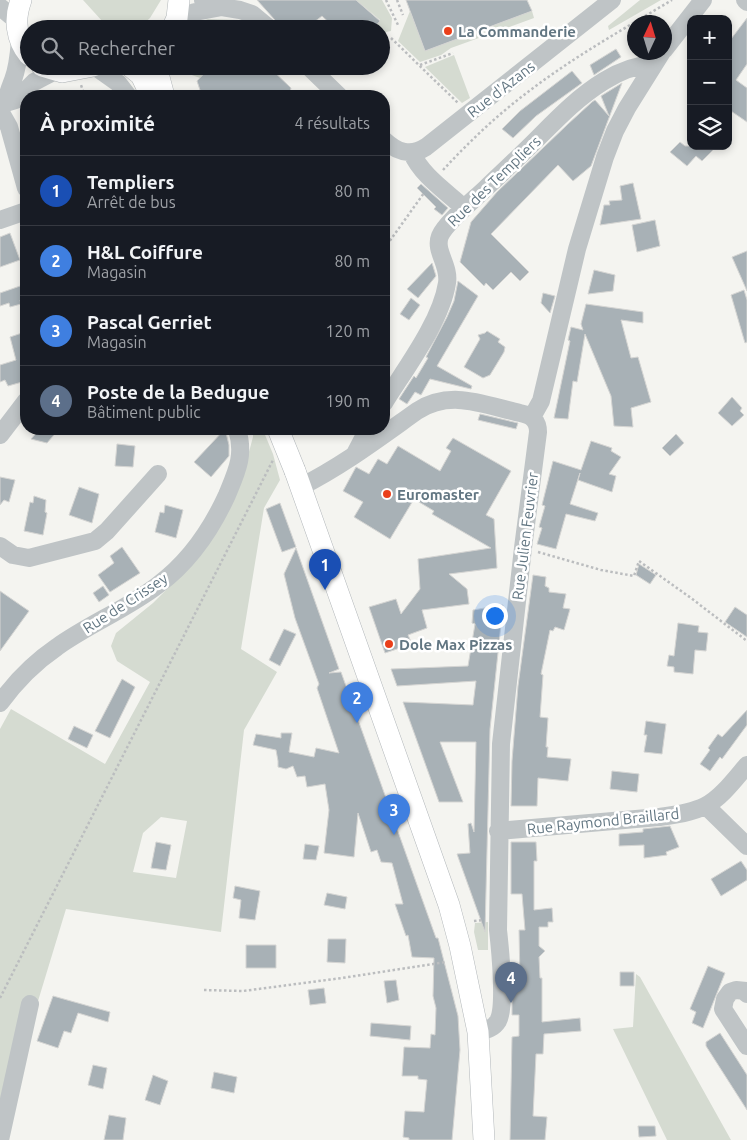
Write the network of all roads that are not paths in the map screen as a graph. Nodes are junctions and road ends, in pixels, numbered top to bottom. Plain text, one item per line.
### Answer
1 (204, 0) edge
2 (612, 0) edge
3 (703, 0) edge
4 (222, 7) junction
5 (176, 16) edge
6 (259, 20) edge
7 (17, 24) edge
8 (672, 40) edge
9 (650, 60) edge
10 (657, 60) edge
11 (41, 75) edge
12 (107, 75) edge
13 (141, 75) edge
14 (158, 75) edge
15 (317, 75) edge
16 (26, 90) edge
17 (123, 90) edge
18 (149, 90) edge
19 (162, 90) edge
20 (333, 90) edge
21 (20, 96) edge
22 (2, 107) edge
23 (390, 144) edge
24 (412, 153) junction
25 (20, 166) edge
26 (464, 208) junction
27 (20, 213) edge
28 (0, 220) edge
29 (390, 393) edge
30 (20, 409) edge
31 (532, 417) junction
32 (390, 431) edge
33 (0, 435) edge
34 (238, 435) edge
35 (280, 435) edge
36 (365, 435) edge
37 (384, 435) edge
38 (354, 457) junction
39 (158, 474) dead end
40 (297, 479) junction
41 (0, 546) edge
42 (0, 703) edge
43 (747, 765) edge
44 (706, 806) junction
45 (498, 831) junction
46 (747, 846) edge
47 (747, 994) edge
48 (30, 1004) dead end
49 (478, 1032) junction
50 (747, 1046) edge
51 (0, 1140) edge
52 (484, 1140) edge

1 - 4 street
2 - 24 street, Rue d'Azans
3 - 8 street
4 - 5 street
4 - 6 street
7 - 22 street
9 - 26 street, Rue des Templiers
10 - 31 street
11 - 16 street
12 - 17 street
13 - 18 main road
14 - 19 main road
15 - 20 street
21 - 22 street
22 - 25 street
23 - 24 street
24 - 26 street
26 - 29 street, Rue des Templiers
27 - 28 street
30 - 33 street
31 - 32 street
31 - 45 street, Rue Julien Feuvrier
34 - 42 street, Rue de Crissey
35 - 40 main road, bridge
36 - 38 street
37 - 38 street
38 - 40 street
39 - 41 street
40 - 49 main road
43 - 44 street, Rue Raymond Braillard
44 - 45 street, Rue Raymond Braillard
44 - 46 street
45 - 49 street, Rue Julien Feuvrier
47 - 50 street
48 - 51 street
49 - 52 main road

